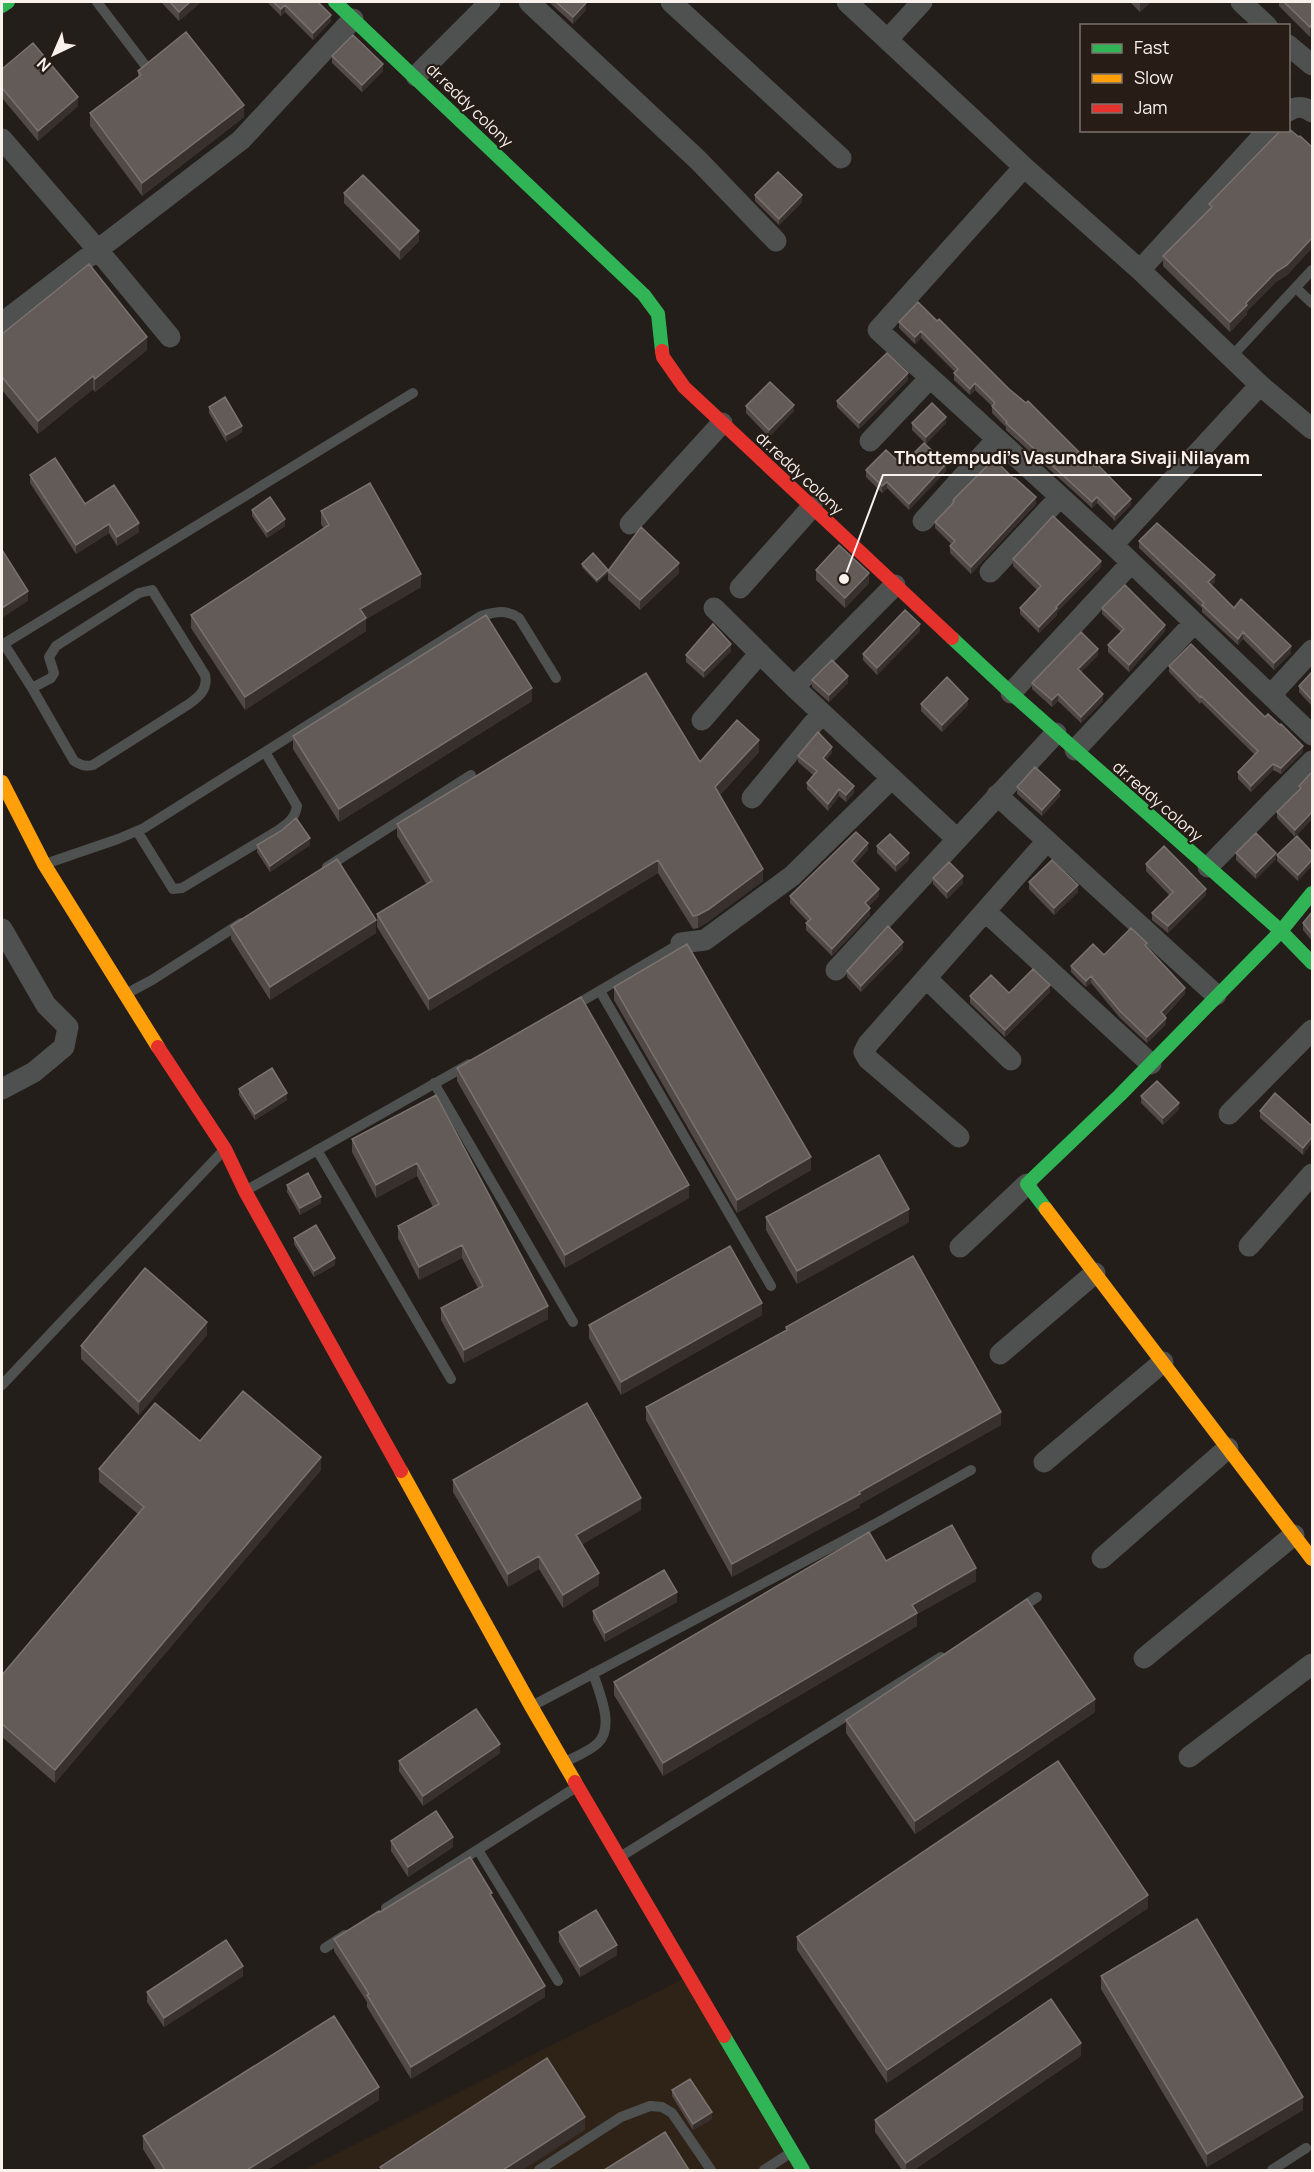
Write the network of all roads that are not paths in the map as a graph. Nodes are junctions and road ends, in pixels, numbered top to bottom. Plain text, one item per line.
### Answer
1 (8, 2) edge
2 (97, 2) edge
3 (335, 2) edge
4 (490, 2) edge
5 (529, 2) edge
6 (671, 2) edge
7 (847, 2) edge
8 (922, 2) edge
9 (2, 6) edge
10 (353, 19) junction
11 (888, 39) junction
12 (1290, 47) edge
13 (145, 64) edge
14 (1312, 65) edge
15 (416, 76) junction
16 (1290, 110) edge
17 (1312, 112) edge
18 (1266, 132) edge
19 (2, 139) edge
20 (841, 158) dead end
21 (1024, 167) junction
22 (776, 241) dead end
23 (97, 249) junction
24 (1140, 270) junction
25 (1312, 270) edge
26 (1296, 288) junction
27 (1312, 303) edge
28 (2, 323) edge
29 (170, 337) dead end
30 (1232, 356) junction
31 (930, 378) junction
32 (1260, 385) junction
33 (412, 393) dead end
34 (722, 423) junction
35 (1312, 429) edge
36 (997, 439) junction
37 (870, 441) dead end
38 (1060, 497) junction
39 (812, 507) junction
40 (922, 521) dead end
41 (630, 524) dead end
42 (1113, 545) junction
43 (1131, 563) junction
44 (990, 572) dead end
45 (895, 585) junction
46 (740, 588) dead end
47 (714, 608) dead end
48 (1194, 622) junction
49 (3, 644) edge
50 (1312, 650) edge
51 (760, 653) junction
52 (555, 678) dead end
53 (794, 687) junction
54 (32, 688) junction
55 (1011, 693) junction
56 (1271, 695) junction
57 (822, 713) junction
58 (702, 720) dead end
59 (1056, 733) junction
60 (1312, 735) edge
61 (1075, 750) junction
62 (265, 752) junction
63 (1312, 761) edge
64 (471, 775) dead end
65 (892, 778) junction
66 (2, 782) edge
67 (998, 795) junction
68 (752, 798) dead end
69 (137, 831) junction
70 (957, 839) junction
71 (1047, 841) junction
72 (44, 864) junction
73 (1208, 867) junction
74 (321, 871) edge
75 (1312, 892) edge
76 (985, 911) junction
77 (252, 916) edge
78 (2, 929) edge
79 (1281, 931) junction
80 (681, 943) joint
81 (1312, 963) edge
82 (836, 970) dead end
83 (927, 979) junction
84 (600, 991) junction
85 (124, 995) junction
86 (1216, 996) junction
87 (559, 1014) edge
88 (1312, 1030) edge
89 (476, 1060) edge
90 (1011, 1060) dead end
91 (1151, 1064) junction
92 (434, 1083) junction
93 (2, 1089) edge
94 (1228, 1114) dead end
95 (959, 1137) dead end
96 (225, 1149) junction
97 (317, 1150) junction
98 (1312, 1174) edge
99 (1027, 1184) junction
100 (245, 1191) junction
101 (1249, 1246) dead end
102 (960, 1247) dead end
103 (1095, 1273) junction
104 (771, 1286) dead end
105 (573, 1322) dead end
106 (1000, 1354) dead end
107 (1163, 1362) junction
108 (451, 1379) dead end
109 (2, 1385) edge
110 (1228, 1448) junction
111 (1044, 1462) dead end
112 (971, 1470) dead end
113 (1294, 1535) junction
114 (1102, 1558) dead end
115 (1312, 1559) edge
116 (1037, 1598) dead end
117 (1007, 1616) edge
118 (946, 1654) edge
119 (1144, 1658) dead end
120 (1312, 1664) edge
121 (593, 1673) junction
122 (531, 1706) junction
123 (1189, 1757) dead end
124 (565, 1763) junction
125 (578, 1786) junction
126 (478, 1850) junction
127 (620, 1857) junction
128 (373, 1917) edge
129 (354, 1929) edge
130 (325, 1948) dead end
131 (558, 1981) dead end
132 (1306, 2148) dead end
133 (792, 2152) junction
134 (539, 2170) edge
135 (711, 2170) edge
136 (764, 2170) edge
137 (802, 2170) edge
138 (1272, 2170) edge

1 - 9 street
2 - 13 lane
3 - 10 street, dr.reddy colony
4 - 15 street
5 - 22 street
6 - 20 street
7 - 11 street
8 - 11 street
10 - 15 street, dr.reddy colony
10 - 23 street
11 - 21 street
12 - 14 street
15 - 34 street, dr.reddy colony
16 - 17 street
18 - 24 street
19 - 23 street
21 - 24 street
21 - 31 street
23 - 28 street
23 - 29 street
24 - 30 street
25 - 26 lane
26 - 27 lane
26 - 30 lane
30 - 32 street
31 - 36 street
31 - 37 street
32 - 35 street
32 - 42 street
33 - 49 lane
34 - 39 street, dr.reddy colony
34 - 41 street
36 - 38 street
36 - 40 street
38 - 42 street
38 - 44 street
39 - 45 street, dr.reddy colony
39 - 46 street
42 - 43 street
43 - 48 street
43 - 55 street
45 - 53 street
45 - 55 street, dr.reddy colony
47 - 51 street
48 - 56 street
48 - 61 street
49 - 54 lane
50 - 56 street
51 - 53 street
51 - 58 street
52 - 62 lane
53 - 57 street
54 - 54 lane
55 - 59 street, dr.reddy colony
56 - 60 street
57 - 65 street
57 - 68 street
59 - 61 street, dr.reddy colony
59 - 67 street
61 - 73 street, dr.reddy colony
62 - 69 lane
62 - 69 lane
63 - 73 street
64 - 74 lane
65 - 70 street
65 - 80 street
66 - 72 street
67 - 70 street
67 - 71 street
69 - 72 lane
70 - 82 street
71 - 76 street
71 - 86 street
72 - 85 street
73 - 79 street, dr.reddy colony
75 - 79 street
76 - 83 street
76 - 91 street
77 - 85 lane
78 - 93 street
79 - 81 street, dr.reddy colony
79 - 86 street
80 - 84 lane
83 - 90 street
83 - 95 street
84 - 87 lane
84 - 104 lane
85 - 96 street
86 - 91 street
88 - 94 street
89 - 92 lane
91 - 99 street
92 - 97 lane
92 - 105 lane
96 - 100 street
96 - 109 lane
97 - 100 lane
97 - 108 lane
98 - 101 street
99 - 102 street
99 - 103 street
100 - 122 street
103 - 106 street
103 - 107 street
107 - 110 street
107 - 111 street
110 - 113 street
110 - 114 street
112 - 121 lane
113 - 115 street
113 - 119 street
116 - 117 lane
118 - 127 lane
120 - 123 street
121 - 122 lane
121 - 124 lane
122 - 124 street
124 - 125 street
125 - 126 lane
125 - 127 street
126 - 128 lane
126 - 131 lane
127 - 133 street
129 - 130 lane
132 - 138 lane
133 - 136 lane
133 - 137 street
134 - 135 lane

